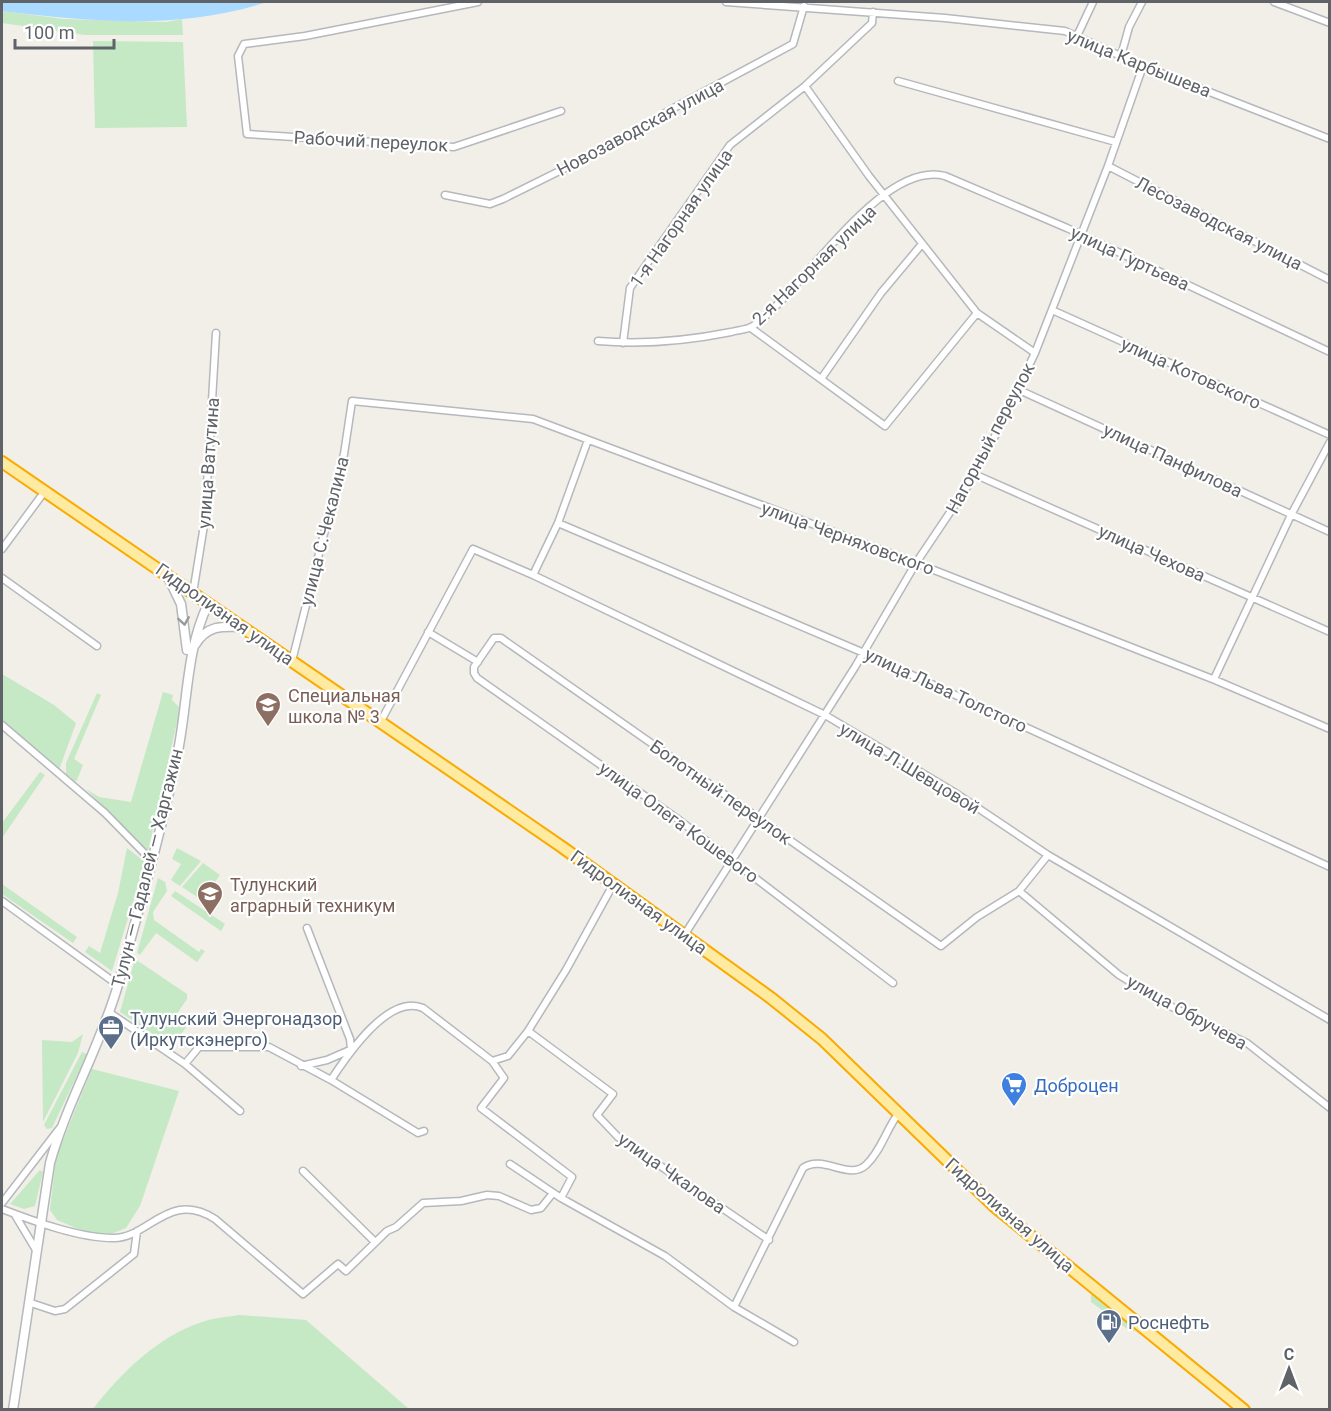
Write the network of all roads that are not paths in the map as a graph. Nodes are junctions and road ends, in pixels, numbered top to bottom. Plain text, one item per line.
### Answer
1 (478, 2) edge
2 (726, 2) edge
3 (1093, 2) edge
4 (1142, 2) edge
5 (1274, 2) edge
6 (804, 6) junction
7 (873, 12) junction
8 (1329, 23) edge
9 (1077, 36) junction
10 (1121, 56) junction
11 (1143, 66) junction
12 (898, 81) dead end
13 (805, 86) junction
14 (561, 111) dead end
15 (1329, 139) edge
16 (1116, 142) junction
17 (1108, 166) junction
18 (927, 173) joint
19 (445, 195) dead end
20 (885, 196) junction
21 (1080, 235) junction
22 (922, 244) junction
23 (1329, 280) edge
24 (1052, 310) junction
25 (977, 313) junction
26 (751, 328) junction
27 (216, 333) dead end
28 (598, 341) dead end
29 (623, 343) junction
30 (1329, 352) edge
31 (1035, 353) junction
32 (821, 379) junction
33 (1017, 389) junction
34 (352, 401) joint
35 (1329, 435) edge
36 (588, 440) junction
37 (1329, 442) edge
38 (2, 462) edge
39 (974, 474) junction
40 (45, 491) junction
41 (1291, 515) junction
42 (558, 523) junction
43 (1329, 532) edge
44 (2, 549) edge
45 (916, 563) junction
46 (166, 574) junction
47 (533, 575) junction
48 (2, 578) edge
49 (193, 593) junction
50 (1251, 597) junction
51 (208, 604) junction
52 (243, 627) junction
53 (428, 632) junction
54 (1329, 632) edge
55 (98, 646) dead end
56 (864, 653) junction
57 (190, 656) junction
58 (292, 660) junction
59 (478, 662) junction
60 (189, 673) junction
61 (1214, 679) junction
62 (825, 715) junction
63 (381, 721) junction
64 (2, 726) edge
65 (1329, 729) edge
66 (760, 819) junction
67 (1048, 855) junction
68 (151, 860) junction
69 (733, 860) junction
70 (1329, 867) edge
71 (614, 883) junction
72 (1019, 891) junction
73 (2, 901) edge
74 (307, 927) dead end
75 (685, 934) junction
76 (893, 982) dead end
77 (118, 986) junction
78 (110, 1012) junction
79 (1329, 1020) edge
80 (528, 1031) junction
81 (351, 1050) junction
82 (492, 1061) junction
83 (185, 1064) junction
84 (301, 1065) junction
85 (331, 1080) junction
86 (1329, 1108) edge
87 (240, 1111) dead end
88 (898, 1114) junction
89 (60, 1126) junction
90 (424, 1131) dead end
91 (510, 1164) dead end
92 (303, 1171) dead end
93 (553, 1193) junction
94 (561, 1198) junction
95 (2, 1203) edge
96 (2, 1209) edge
97 (15, 1214) junction
98 (41, 1222) junction
99 (136, 1231) junction
100 (770, 1240) junction
101 (375, 1242) junction
102 (37, 1251) junction
103 (31, 1303) junction
104 (734, 1307) junction
105 (794, 1342) dead end
106 (13, 1410) edge
107 (1244, 1410) edge

1 - 14 street, Рабочий переулок
2 - 6 street, улица Карбышева
3 - 9 street
4 - 10 street
5 - 8 street
6 - 7 street, улица Карбышева
6 - 19 street, Новозаводская улица
7 - 9 street, улица Карбышева
7 - 13 street, 1-я Нагорная улица
9 - 10 street, улица Карбышева
10 - 11 street, улица Карбышева
11 - 15 street, улица Карбышева
11 - 16 street, Нагорный переулок
12 - 16 street
13 - 20 street
13 - 29 street, 1-я Нагорная улица
16 - 17 street, Нагорный переулок
17 - 21 street, Нагорный переулок
17 - 23 street, Лесозаводская улица
18 - 20 street, 2-я Нагорная улица
18 - 21 street, улица Гуртьева
20 - 22 street
20 - 26 street, 2-я Нагорная улица
21 - 24 street, Нагорный переулок
21 - 30 street, улица Гуртьева
22 - 25 street
22 - 32 street
24 - 31 street, Нагорный переулок
24 - 35 street, улица Котовского
25 - 31 street
25 - 32 street
26 - 29 street, 2-я Нагорная улица
26 - 32 street
27 - 49 street, улица Ватутина
28 - 29 street, 2-я Нагорная улица
31 - 33 street, Нагорный переулок
33 - 39 street, Нагорный переулок
33 - 41 street, улица Панфилова
34 - 36 street, улица Черняховского
34 - 58 street, улица С.Чекалина
36 - 42 street
36 - 45 street, улица Черняховского
37 - 41 street
38 - 40 highway, Гидролизная улица
39 - 45 street, Нагорный переулок
39 - 50 street, улица Чехова
40 - 44 street
40 - 46 highway, Гидролизная улица
41 - 43 street, улица Панфилова
41 - 50 street
42 - 47 street
42 - 56 street, улица Льва Толстого
45 - 56 street, Нагорный переулок
45 - 61 street, улица Черняховского
46 - 49 highway, Гидролизная улица
46 -> 60 street
47 - 53 street, улица Л.Шевцовой
47 - 62 street, улица Л.Шевцовой
48 - 55 street
49 - 51 highway, Гидролизная улица
50 - 54 street, улица Чехова
50 - 61 street
51 - 52 highway, Гидролизная улица
51 - 57 street, Тулун — Гадалей — Харгажин
52 - 57 street
52 - 58 highway, Гидролизная улица
53 - 59 street
53 - 63 street
56 - 62 street, Нагорный переулок
56 - 70 street, улица Льва Толстого
57 - 60 street, Тулун — Гадалей — Харгажин
58 - 63 highway, Гидролизная улица
59 - 66 street, Болотный переулок
59 - 69 street, улица Олега Кошевого
60 - 68 street, Тулун — Гадалей — Харгажин
61 - 65 street, улица Черняховского
62 - 66 street, Нагорный переулок
62 - 67 street, улица Л.Шевцовой
63 - 71 highway, Гидролизная улица
64 - 68 street
66 - 69 street, Нагорный переулок
66 - 72 street, Болотный переулок
67 - 72 street
67 - 79 street, улица Л.Шевцовой
68 - 77 street, Тулун — Гадалей — Харгажин
69 - 75 street, Нагорный переулок
69 - 76 street, улица Олега Кошевого
71 - 75 highway, Гидролизная улица
71 - 80 street
72 - 86 street, улица Обручева
73 - 77 street
74 - 81 street
75 - 88 highway, Гидролизная улица
77 - 78 street, Тулун — Гадалей — Харгажин
78 - 83 street
78 - 89 street, Тулун — Гадалей — Харгажин
80 - 82 street
80 - 100 street, улица Чкалова
81 - 82 street
81 - 84 street
81 - 85 street
82 - 94 street
83 - 84 street
83 - 87 street
84 - 85 street
85 - 90 street
88 - 100 street
88 - 107 highway, Гидролизная улица
89 - 95 street
89 - 98 street, Тулун — Гадалей — Харгажин
91 - 93 street
92 - 101 street
93 - 94 street
93 - 101 street
94 - 104 street
96 - 97 street
97 - 98 street
97 - 102 street
98 - 99 street
98 - 102 street, Тулун — Гадалей — Харгажин
99 - 101 street
99 - 103 street
100 - 104 street
102 - 103 street, Тулун — Гадалей — Харгажин
103 - 106 street, Тулун — Гадалей — Харгажин
104 - 105 street

